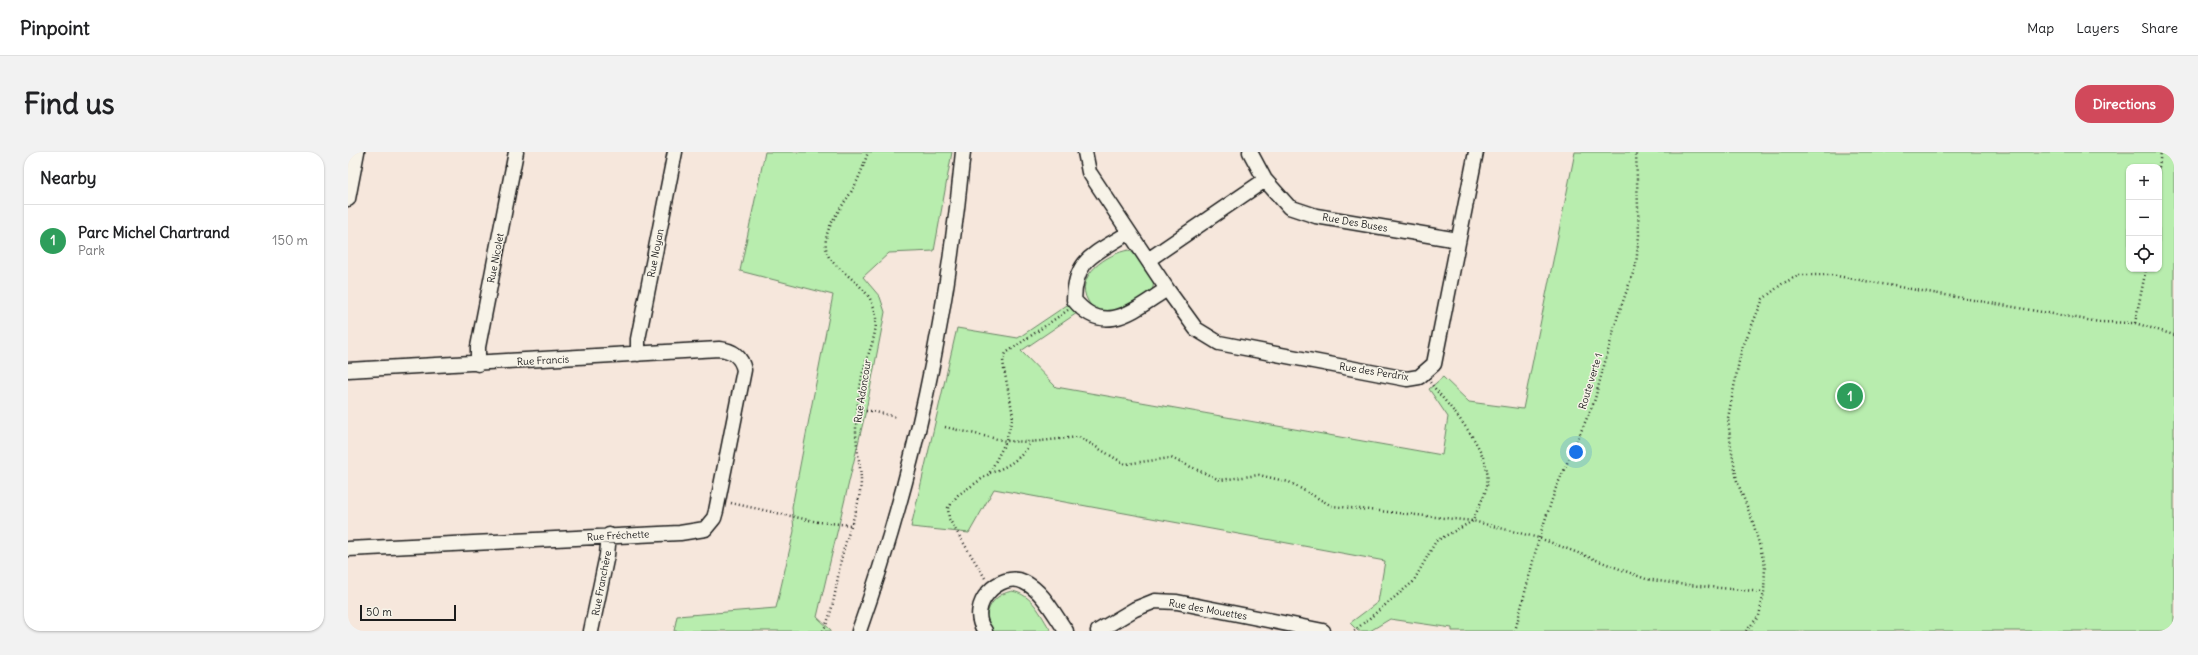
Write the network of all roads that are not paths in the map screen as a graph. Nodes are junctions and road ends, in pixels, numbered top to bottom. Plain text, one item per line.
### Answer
1 (357, 152) edge
2 (516, 152) edge
3 (675, 152) edge
4 (963, 152) edge
5 (1085, 152) edge
6 (1250, 152) edge
7 (1476, 152) edge
8 (1265, 180) junction
9 (348, 199) edge
10 (1128, 233) junction
11 (1458, 240) junction
12 (1148, 260) junction
13 (1167, 289) junction
14 (638, 354) junction
15 (737, 355) joint
16 (478, 364) junction
17 (348, 370) edge
18 (609, 535) junction
19 (348, 549) edge
20 (592, 631) edge
21 (859, 631) edge
22 (985, 631) edge
23 (1066, 631) edge
24 (1098, 631) edge
25 (1324, 631) edge

1 - 9 street
2 - 16 street, Rue Nicolet
3 - 14 street, Rue Noyan
4 - 21 street
5 - 10 street, Rue des Perdrix
6 - 8 street, Rue Des Buses
7 - 11 street, Rue des Perdrix
8 - 11 street, Rue Des Buses
8 - 12 street
10 - 12 street, Rue des Perdrix
10 - 13 street
11 - 13 street, Rue des Perdrix
12 - 13 street, Rue des Perdrix
14 - 15 street, Rue Francis
14 - 16 street, Rue Francis
15 - 18 street, Rue Fréchette
16 - 17 street, Rue Francis
18 - 19 street, Rue Fréchette
18 - 20 street, Rue Franchère
22 - 23 street
24 - 25 street, Rue des Mouettes

